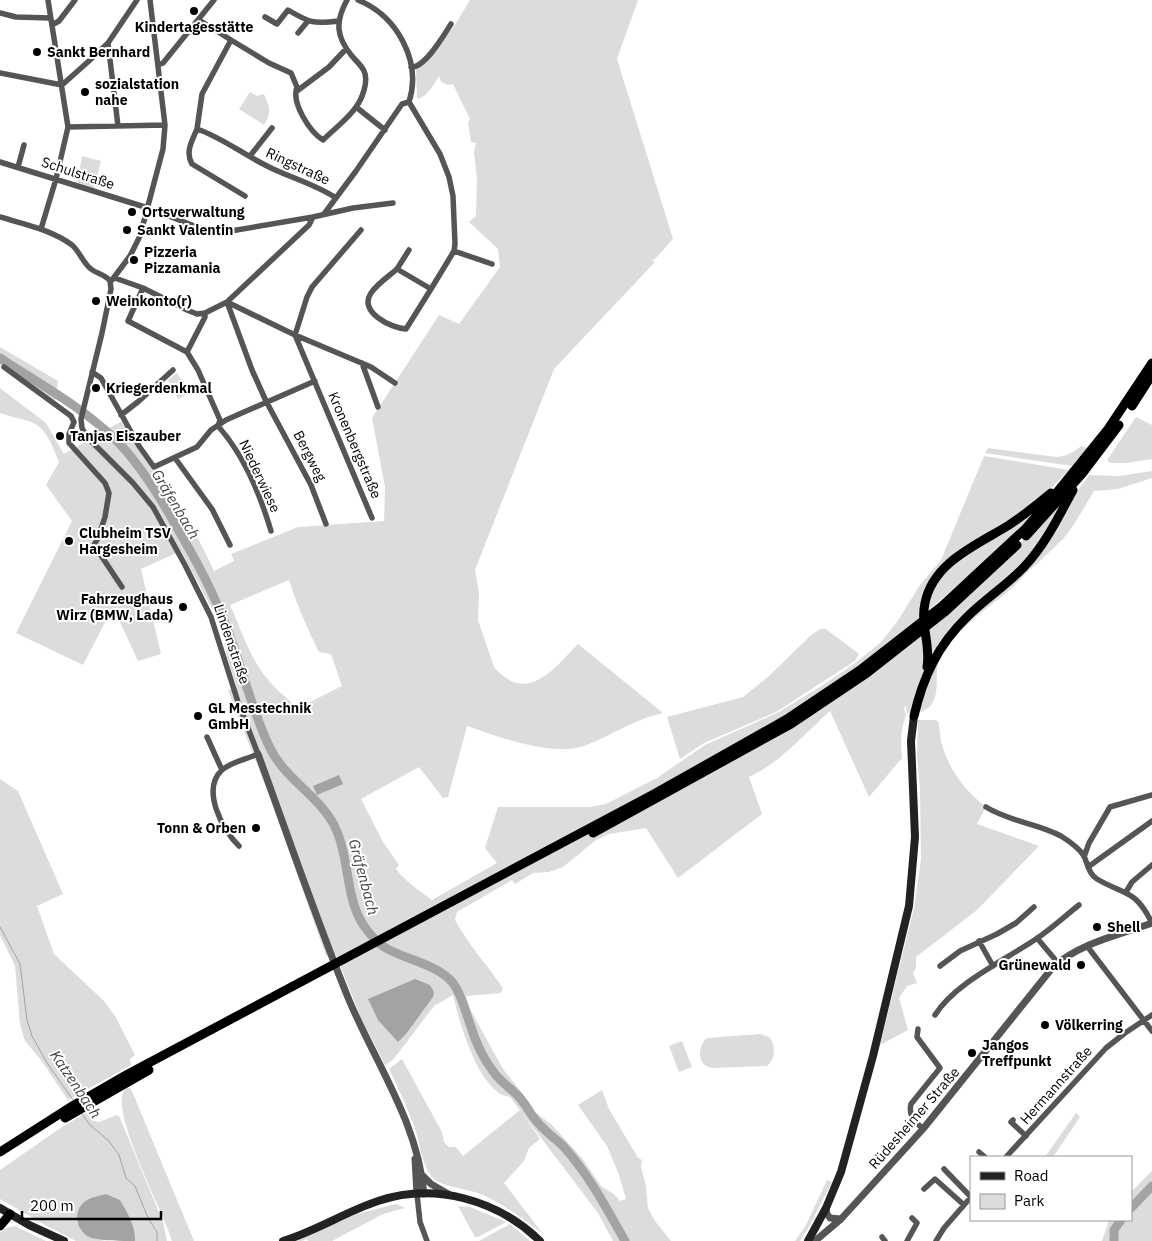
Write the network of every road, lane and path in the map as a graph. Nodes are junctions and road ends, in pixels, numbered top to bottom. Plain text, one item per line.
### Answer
1 (48, 0) edge
2 (74, 0) edge
3 (137, 0) edge
4 (150, 0) edge
5 (214, 0) edge
6 (347, 0) edge
7 (358, 0) edge
8 (0, 13) edge
9 (265, 17) dead end
10 (50, 18) junction
11 (199, 20) junction
12 (308, 21) junction
13 (338, 21) junction
14 (451, 24) dead end
15 (52, 25) junction
16 (298, 33) dead end
17 (231, 40) junction
18 (108, 43) junction
19 (346, 49) junction
20 (158, 65) junction
21 (412, 67) junction
22 (0, 73) edge
23 (62, 85) junction
24 (295, 92) junction
25 (409, 102) junction
26 (356, 107) junction
27 (165, 125) junction
28 (118, 126) junction
29 (68, 127) junction
30 (272, 128) dead end
31 (197, 129) junction
32 (385, 130) junction
33 (24, 145) dead end
34 (250, 156) junction
35 (0, 162) edge
36 (18, 167) junction
37 (56, 179) junction
38 (245, 196) dead end
39 (336, 198) junction
40 (393, 203) dead end
41 (148, 208) junction
42 (324, 214) junction
43 (0, 217) edge
44 (313, 217) junction
45 (41, 229) junction
46 (361, 230) dead end
47 (409, 250) dead end
48 (454, 251) junction
49 (492, 264) dead end
50 (397, 269) junction
51 (112, 280) junction
52 (143, 288) junction
53 (431, 289) junction
54 (227, 302) junction
55 (205, 313) junction
56 (295, 335) junction
57 (187, 352) junction
58 (362, 363) junction
59 (1152, 363) edge
60 (4, 367) dead end
61 (173, 370) dead end
62 (92, 372) junction
63 (1152, 375) edge
64 (315, 381) junction
65 (395, 383) dead end
66 (266, 402) junction
67 (378, 407) dead end
68 (121, 416) junction
69 (78, 421) junction
70 (218, 426) junction
71 (175, 458) junction
72 (1078, 473) junction
73 (372, 518) dead end
74 (326, 524) dead end
75 (271, 531) dead end
76 (230, 545) dead end
77 (122, 586) dead end
78 (926, 675) junction
79 (914, 716) joint
80 (207, 737) dead end
81 (258, 754) junction
82 (222, 770) junction
83 (1152, 795) edge
84 (986, 807) dead end
85 (1152, 821) edge
86 (239, 846) dead end
87 (1084, 857) junction
88 (1152, 865) edge
89 (1088, 867) junction
90 (1126, 892) junction
91 (1079, 905) dead end
92 (1034, 907) dead end
93 (1152, 923) edge
94 (1037, 938) junction
95 (979, 941) junction
96 (1087, 946) junction
97 (1058, 963) junction
98 (940, 966) dead end
99 (993, 966) junction
100 (935, 1015) dead end
101 (1152, 1015) edge
102 (1144, 1020) junction
103 (918, 1029) dead end
104 (1152, 1031) edge
105 (71, 1111) junction
106 (1014, 1120) dead end
107 (923, 1129) junction
108 (1026, 1136) junction
109 (413, 1141) junction
110 (0, 1152) edge
111 (979, 1152) dead end
112 (984, 1156) edge
113 (1007, 1156) edge
114 (0, 1159) edge
115 (944, 1169) dead end
116 (422, 1174) junction
117 (924, 1189) dead end
118 (420, 1194) junction
119 (452, 1196) junction
120 (970, 1196) edge
121 (970, 1198) edge
122 (964, 1206) junction
123 (826, 1208) junction
124 (4, 1213) edge
125 (912, 1218) dead end
126 (841, 1219) junction
127 (0, 1226) edge
128 (834, 1227) junction
129 (64, 1241) edge
130 (283, 1241) edge
131 (427, 1241) edge
132 (540, 1241) edge
133 (808, 1241) edge
134 (815, 1241) edge
135 (823, 1241) edge
136 (907, 1241) edge
137 (936, 1241) edge

1 - 10 street
2 - 15 street
3 - 18 street
4 - 20 street
5 - 11 street
6 - 13 street
7 - 21 street
8 - 10 street
9 - 12 street
10 - 15 street
11 - 17 street
11 - 20 street
12 - 13 street
12 - 16 street
13 - 19 street
14 - 21 street
15 - 23 street
17 - 24 street
17 - 31 street
18 - 23 street
18 - 28 street
19 - 24 street
19 - 26 street
20 - 27 street
21 - 25 street
22 - 23 street
23 - 29 street
24 - 26 street
25 - 32 street
25 - 48 street
26 - 32 street
27 - 28 street
27 - 41 street
28 - 29 street
29 - 37 street
30 - 34 street, Ringstraße
31 - 34 street, Ringstraße
31 - 38 street
32 - 39 street
33 - 36 street
34 - 39 street, Ringstraße
35 - 36 street, Schulstraße
36 - 37 street, Schulstraße
37 - 41 street, Schulstraße
37 - 45 street
39 - 42 street
40 - 42 street, Schulstraße
41 - 44 street, Schulstraße
41 - 51 street
42 - 44 street, Schulstraße
43 - 45 street
44 - 54 street
45 - 51 street
46 - 56 street
47 - 50 street
48 - 49 street
48 - 53 street
50 - 53 street
50 - 53 street
51 - 52 street
51 - 62 street
52 - 55 street
52 - 57 street
54 - 55 street
54 - 56 street
54 - 66 street, Bergweg
55 - 57 street
56 - 58 street
56 - 64 street, Kronenbergstraße
57 - 70 street
58 - 65 street
58 - 67 street
59 - 72 highway
60 - 69 street, Lindenstraße
61 - 68 street
62 - 68 street
62 - 69 street
63 - 72 highway
64 - 66 street, Kronenbergstraße
64 - 73 street, Kronenbergstraße
66 - 70 street
66 - 74 street, Bergweg
68 - 71 street
69 - 77 street
69 - 81 street, Lindenstraße
70 - 71 street
70 - 75 street, Niederwiese
71 - 76 street
72 - 78 highway
72 - 78 highway
72 - 105 highway
78 - 79 highway
79 - 123 main road
80 - 82 street
81 - 82 street
81 - 109 street
82 - 86 street
83 - 87 street
84 - 87 street
85 - 89 street
87 - 89 street
88 - 90 street
89 - 90 street
90 - 93 street
91 - 94 street
92 - 95 street
93 - 96 street, Rüdesheimer Straße
94 - 97 street
94 - 99 street
95 - 98 street
95 - 99 street
96 - 97 street, Rüdesheimer Straße
96 - 102 street
97 - 107 street, Rüdesheimer Straße
99 - 100 street
101 - 102 street, Hermannstraße
102 - 104 street
102 - 108 street, Hermannstraße
103 - 107 street
105 - 110 highway
105 - 114 highway
106 - 108 street, Hermannstraße
107 - 126 street, Rüdesheimer Straße
108 - 113 street, Hermannstraße
109 - 116 street
109 - 118 street
111 - 112 street
115 - 120 street
116 - 118 street
116 - 119 street
117 - 122 street
118 - 119 main road
118 - 130 main road
118 - 131 street
119 - 132 main road
121 - 122 street
122 - 137 street
123 - 126 street
123 - 133 main road
124 - 127 highway
124 - 129 main road
125 - 136 street
126 - 128 street, Rüdesheimer Straße
128 - 134 street, Rüdesheimer Straße
128 - 135 street, Rüdesheimer Straße

